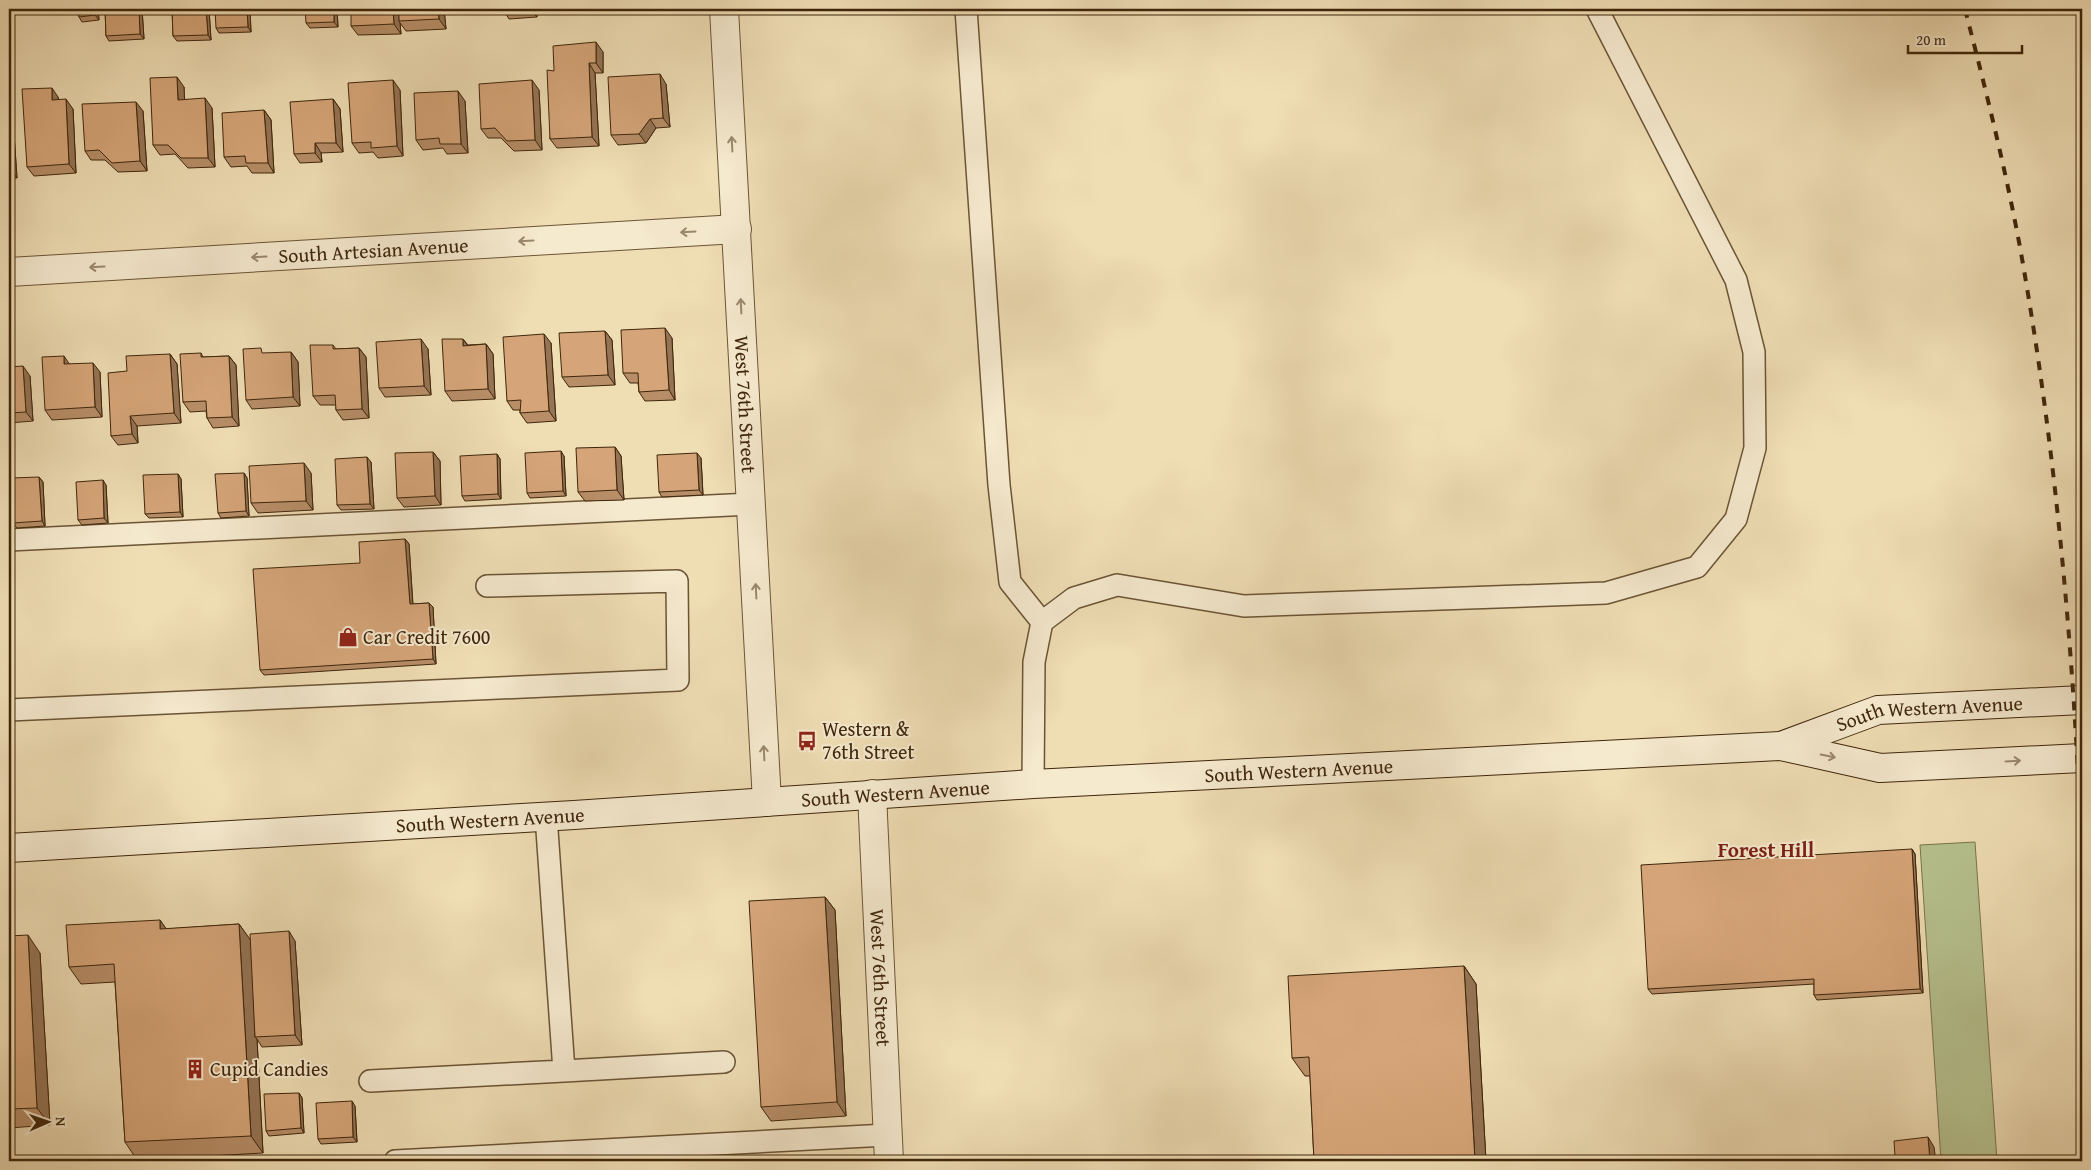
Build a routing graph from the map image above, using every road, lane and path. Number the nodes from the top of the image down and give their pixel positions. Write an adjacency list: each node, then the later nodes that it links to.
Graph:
1 (724, 9): 4 (main road, West 76th Street, one-way to 1)
2 (966, 9): 9 (lane)
3 (1596, 9): 9 (lane)
4 (737, 229): 5 (main road, South Artesian Avenue, one-way to 5); 6 (main road, West 76th Street, one-way to 4)
5 (9, 272)
6 (751, 504): 7 (lane); 16 (main road, West 76th Street, one-way to 6)
7 (9, 540)
8 (487, 586): 11 (lane)
9 (1042, 622): 14 (lane)
10 (2082, 700): 12 (main road, South Western Avenue)
11 (9, 710)
12 (1781, 746): 13 (main road, South Western Avenue, one-way to 13); 14 (main road, South Western Avenue)
13 (2082, 758)
14 (1033, 784): 15 (main road, South Western Avenue)
15 (872, 794): 16 (main road, South Western Avenue); 22 (main road, West 76th Street)
16 (767, 802): 17 (main road, South Western Avenue)
17 (546, 816): 18 (main road, South Western Avenue); 20 (lane)
18 (9, 848)
19 (724, 1062): 20 (lane)
20 (564, 1071): 21 (lane)
21 (370, 1081)
22 (888, 1148): 23 (lane)
23 (395, 1161)

